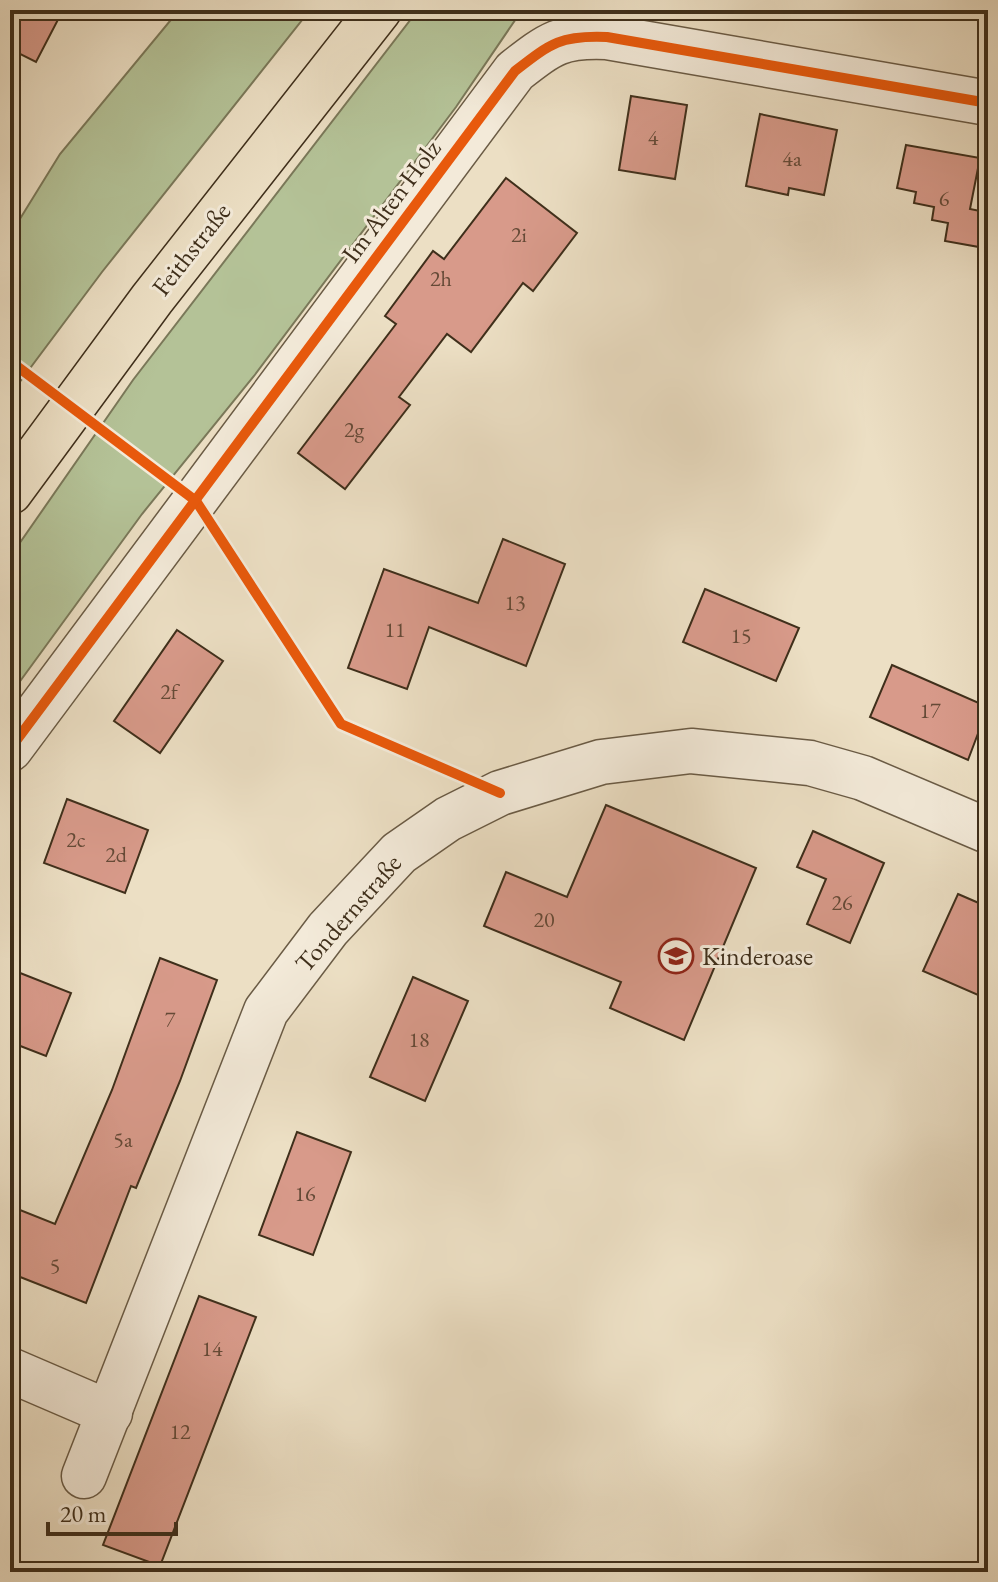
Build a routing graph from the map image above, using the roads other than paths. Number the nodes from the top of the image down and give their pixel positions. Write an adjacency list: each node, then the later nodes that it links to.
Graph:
1 (379, 10): 3 (main road, Feithstraße)
2 (988, 103): 4 (street, Im Alten Holz)
3 (10, 492)
4 (10, 749)
5 (988, 831): 7 (street, Tondernstraße)
6 (10, 1370): 7 (street)
7 (110, 1413): 8 (street, Tondernstraße)
8 (84, 1476)

